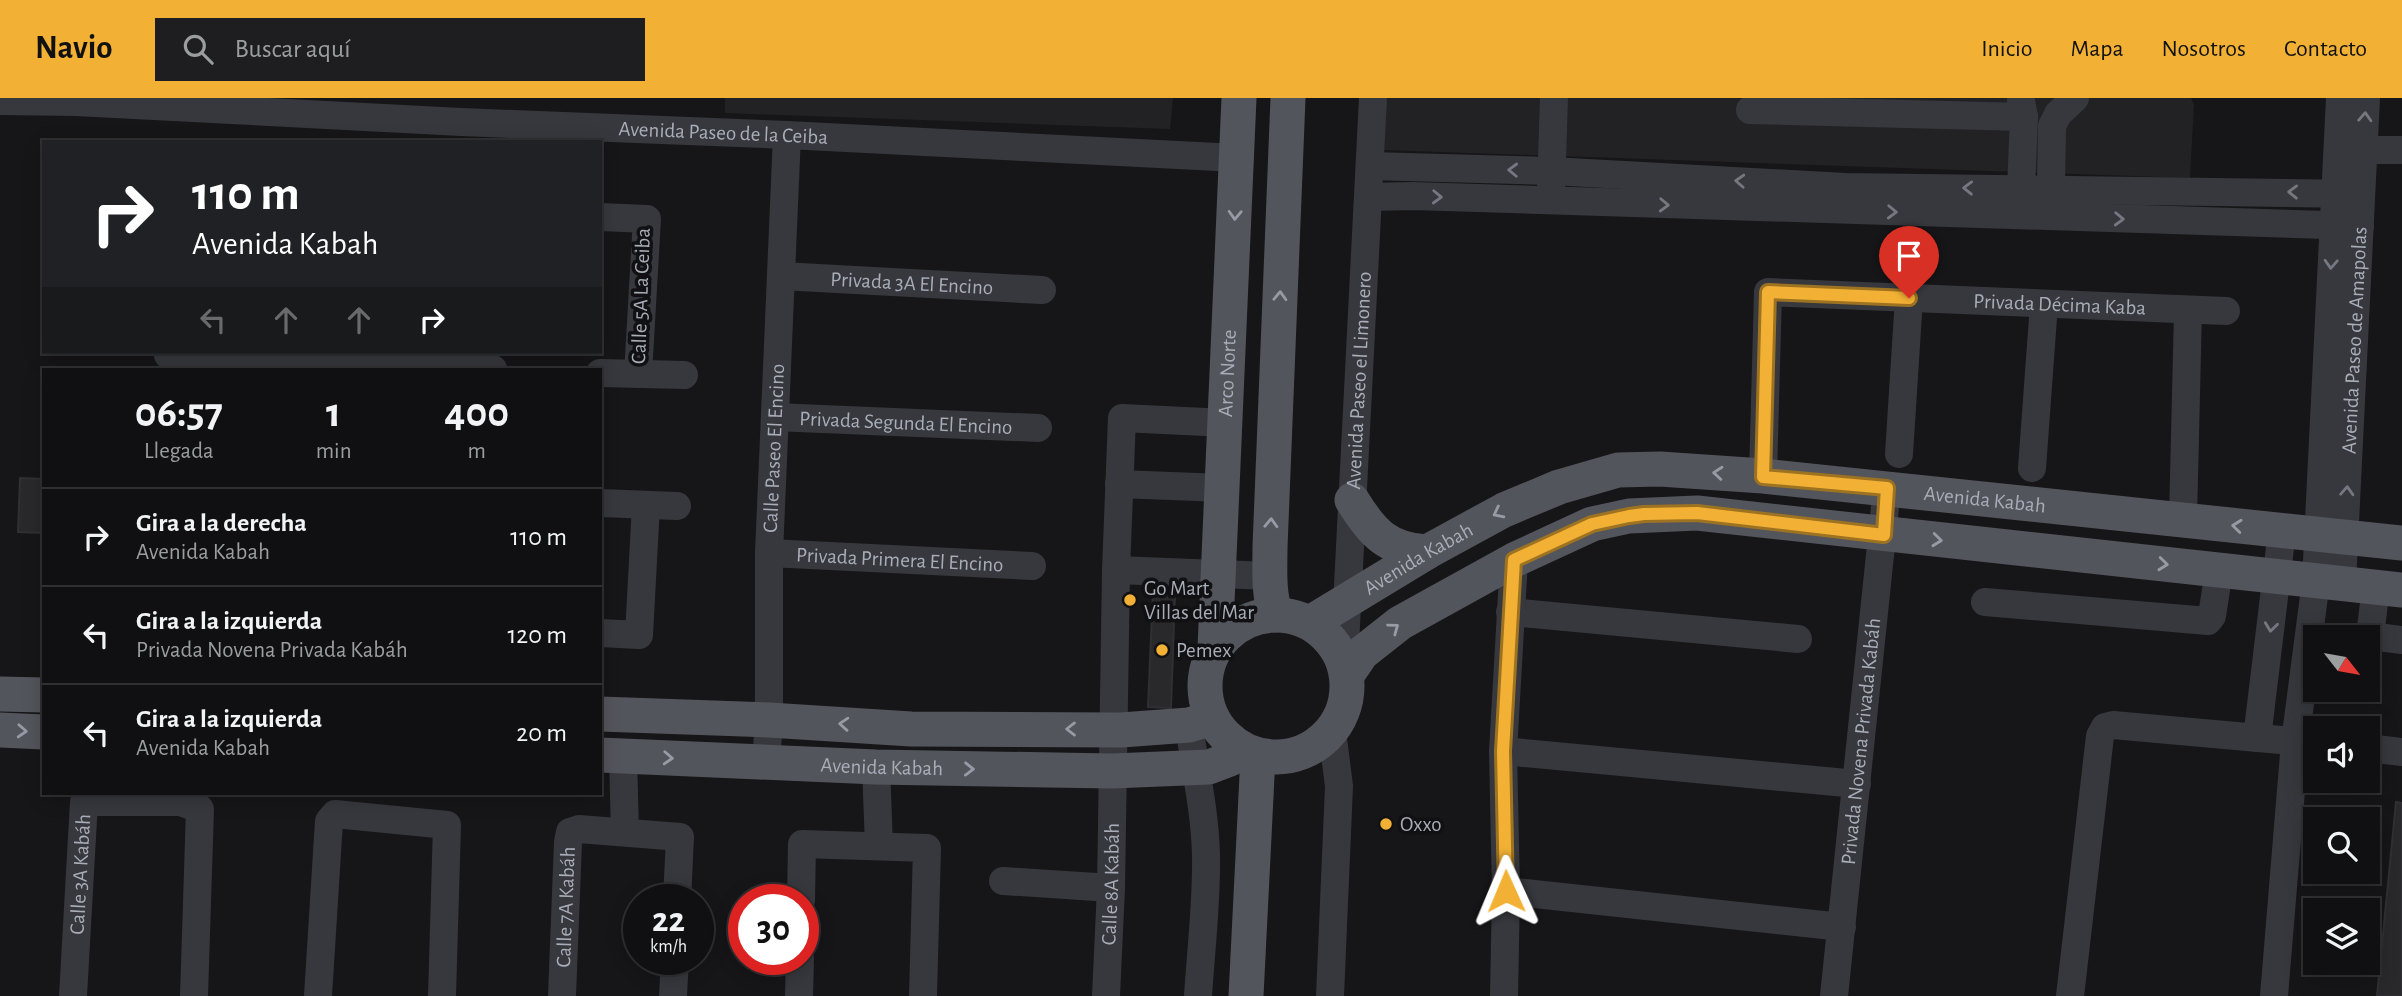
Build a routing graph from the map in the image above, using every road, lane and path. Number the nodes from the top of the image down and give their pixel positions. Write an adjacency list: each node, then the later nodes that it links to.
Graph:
1 (1239, 98): 17 (main road, Arco Norte)
2 (1288, 98): 66 (main road, one-way to 2)
3 (1373, 98): 18 (street, Avenida Paseo el Limonero)
4 (1554, 98): 19 (street)
5 (2075, 98): 21 (street)
6 (2340, 98): 15 (street, Avenida Paseo de Amapolas)
7 (2366, 98): 15 (street, Avenida Paseo de Amapolas, one-way to 7)
8 (43, 100): 9 (street, Avenida Paseo de la Ceiba); 10 (street, Avenida Paseo de la Ceiba)
9 (0, 101)
10 (290, 106): 13 (street, Avenida Paseo de la Ceiba)
11 (2022, 108): 12 (street); 20 (street)
12 (1750, 110)
13 (567, 134): 14 (street, Avenida Paseo de la Ceiba)
14 (787, 135): 17 (street, Avenida Paseo de la Ceiba); 28 (street, Calle Paseo El Encino)
15 (2350, 150): 16 (street); 22 (street, Avenida Paseo de Amapolas)
16 (2402, 150)
17 (1237, 158): 42 (main road, Arco Norte, one-way to 42)
18 (1370, 166): 19 (street, one-way to 18); 23 (street, Avenida Paseo el Limonero)
19 (1551, 171): 24 (street, one-way to 19); 25 (street)
20 (2021, 189): 21 (street); 24 (street, one-way to 24)
21 (2051, 189): 22 (street, one-way to 21)
22 (2348, 193): 27 (street, Avenida Paseo de Amapolas)
23 (1369, 197): 25 (street, one-way to 25); 50 (street, Avenida Paseo el Limonero)
24 (1844, 199): 25 (street, one-way to 24); 27 (street, one-way to 27)
25 (1550, 201)
26 (602, 217): 39 (street, Calle 5A La Ceiba)
27 (2347, 226): 57 (street, Avenida Paseo de Amapolas)
28 (781, 276): 29 (street, Privada 3A El Encino); 41 (street, Calle Paseo El Encino)
29 (1042, 290)
30 (1909, 298): 31 (street, Privada Décima Kaba); 44 (street); 46 (street, Privada Décima Kaba)
31 (2044, 304): 32 (street, Privada Décima Kaba); 45 (street)
32 (2188, 310): 33 (street, Privada Décima Kaba); 54 (street)
33 (2226, 311)
34 (224, 354): 35 (street); 36 (street)
35 (168, 355)
36 (361, 357): 37 (street)
37 (482, 368)
38 (602, 373): 39 (street, Calle 5A La Ceiba)
39 (638, 374): 40 (street, Calle 5A La Ceiba)
40 (684, 375)
41 (775, 417): 43 (street, Privada Segunda El Encino); 60 (street, Calle Paseo El Encino)
42 (1226, 423): 47 (street, Calle 8A Kabáh); 48 (main road, Arco Norte)
43 (1038, 428)
44 (1899, 454)
45 (2032, 468)
46 (1763, 477): 49 (main road, Avenida Kabah); 59 (main road, Avenida Kabah, one-way to 59)
47 (1119, 484): 48 (street); 63 (street, Calle 8A Kabáh)
48 (1223, 488): 65 (main road, Arco Norte)
49 (1887, 488): 54 (main road, Avenida Kabah); 56 (street, Privada Novena Privada Kabáh)
50 (1352, 500): 59 (main road); 69 (street, Avenida Paseo el Limonero)
51 (602, 503): 52 (street)
52 (646, 505): 53 (street); 74 (street)
53 (677, 506)
54 (2183, 520): 55 (main road, Avenida Kabah, one-way to 54)
55 (2283, 531): 57 (main road, Avenida Kabah); 67 (street)
56 (1884, 535): 61 (main road); 64 (main road, one-way to 64); 101 (street, Privada Novena Privada Kabáh)
57 (2331, 536): 58 (main road, Avenida Kabah); 68 (street, Avenida Paseo de Amapolas)
58 (2402, 543)
59 (1427, 552): 69 (main road, Avenida Kabah)
60 (769, 553): 62 (street, Privada Primera El Encino); 83 (street, Calle Paseo El Encino)
61 (1514, 560): 71 (street); 78 (main road, one-way to 61)
62 (1032, 566)
63 (1116, 570): 65 (street); 85 (street, Calle 8A Kabáh)
64 (2219, 570): 67 (main road); 70 (street)
65 (1220, 575): 66 (street); 77 (main road, Arco Norte)
66 (1270, 576): 72 (main road)
67 (2277, 576): 68 (main road); 89 (street, one-way to 89)
68 (2359, 585): 76 (street); 82 (street)
69 (1347, 601): 73 (main road, Avenida Kabah); 78 (street, Avenida Paseo el Limonero)
70 (1985, 602)
71 (1510, 612): 75 (street); 92 (street)
72 (1276, 615): 73 (main road); 77 (main road)
73 (1310, 623): 78 (main road)
74 (602, 633)
75 (1798, 639)
76 (2402, 640)
77 (1215, 648): 84 (main road)
78 (1345, 669): 87 (main road)
79 (0, 694): 80 (main road)
80 (42, 695)
81 (602, 714): 83 (main road, Avenida Kabah)
82 (2314, 716)
83 (769, 720): 85 (main road, Avenida Kabah, one-way to 83); 97 (street, Calle Paseo El Encino)
84 (1200, 721): 85 (main road, Avenida Kabah); 94 (main road); 99 (street)
85 (1112, 729): 100 (street, Calle 8A Kabáh)
86 (0, 730): 88 (main road, one-way to 88)
87 (1332, 731): 94 (main road); 125 (street)
88 (42, 732)
89 (2257, 738): 90 (street); 128 (street)
90 (2303, 743)
91 (2380, 749): 93 (street)
92 (1503, 751): 101 (street); 110 (street)
93 (2402, 751)
94 (1250, 752): 99 (main road, Avenida Kabah); 124 (main road)
95 (612, 756): 97 (main road, Avenida Kabah, one-way to 97); 104 (street)
96 (2303, 759): 129 (street)
97 (766, 763): 98 (main road, Avenida Kabah)
98 (876, 768): 100 (main road, Avenida Kabah, one-way to 100); 105 (street)
99 (1195, 769): 100 (main road, Avenida Kabah); 123 (street)
100 (1112, 771): 109 (street, Calle 8A Kabáh)
101 (1857, 784): 111 (street, Privada Novena Privada Kabáh)
102 (181, 798): 114 (street, Calle 3A Kabáh); 115 (street, Calle 3A Kabáh)
103 (349, 804): 116 (street); 117 (street)
104 (625, 832): 107 (street, Calle 7A Kabáh); 118 (street, Calle 7A Kabáh)
105 (879, 846): 108 (street); 121 (street)
106 (1003, 881): 109 (street)
107 (678, 884)
108 (801, 884)
109 (1111, 888): 122 (street, Calle 8A Kabáh)
110 (1506, 891): 111 (street); 126 (street)
111 (1842, 927): 127 (street, Privada Novena Privada Kabáh)
112 (674, 975): 119 (street)
113 (800, 975): 120 (street)
114 (72, 996)
115 (194, 996)
116 (318, 996)
117 (442, 996)
118 (562, 996)
119 (673, 996)
120 (799, 996)
121 (923, 996)
122 (1106, 996)
123 (1198, 996)
124 (1246, 996)
125 (1330, 996)
126 (1504, 996)
127 (1834, 996)
128 (2070, 996)
129 (2274, 996)

